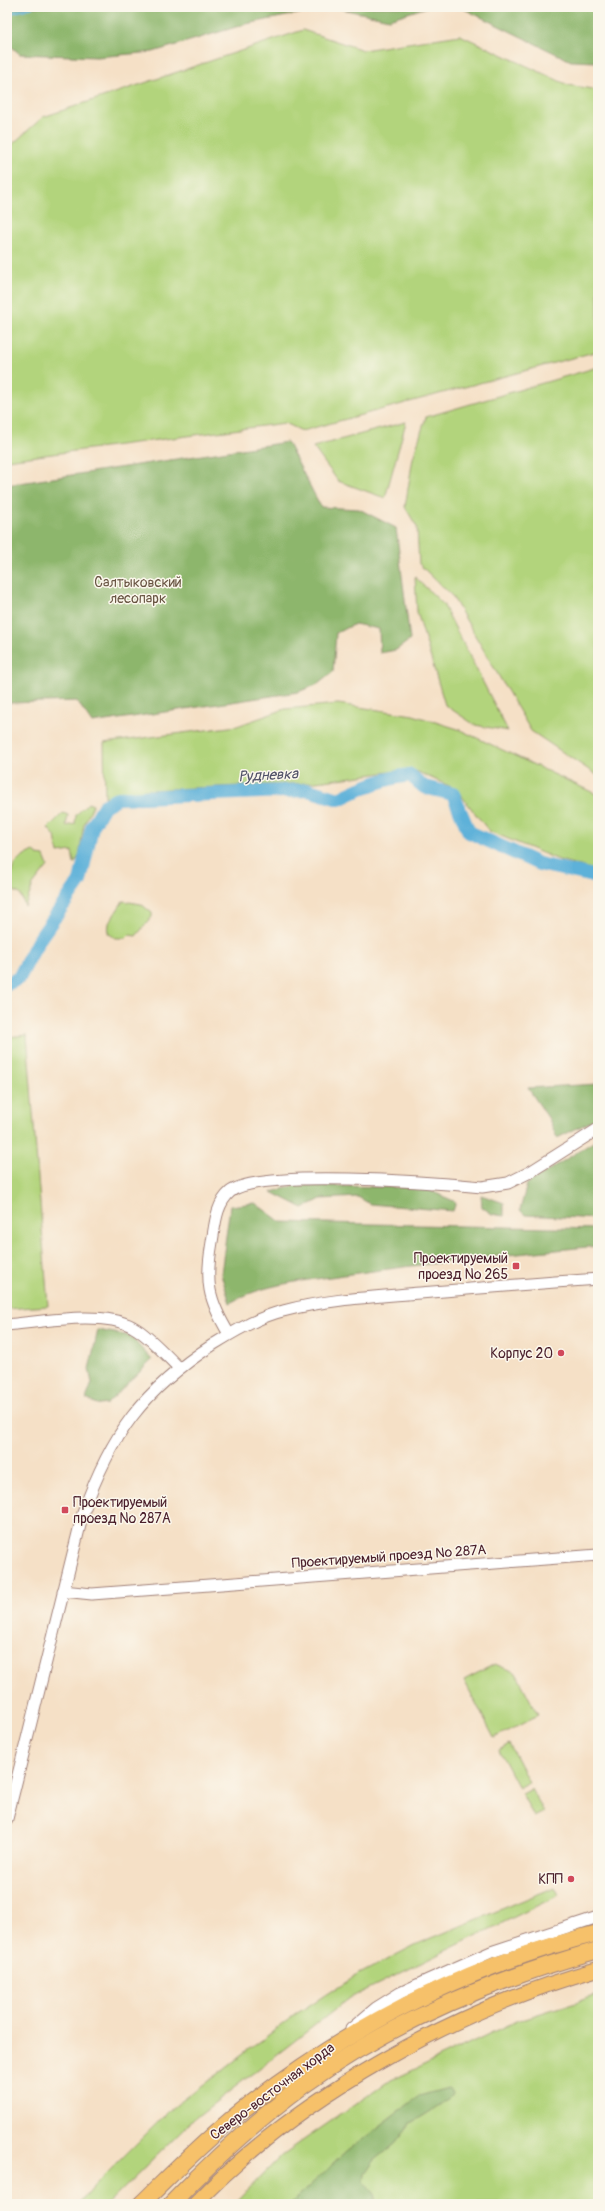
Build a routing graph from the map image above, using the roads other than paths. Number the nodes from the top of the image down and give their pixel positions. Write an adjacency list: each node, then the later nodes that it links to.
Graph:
1 (598, 1129): 4 (street)
2 (598, 1279): 4 (street)
3 (7, 1325): 5 (street)
4 (230, 1334): 5 (street)
5 (179, 1368): 7 (street)
6 (598, 1555): 7 (street, Проектируемый проезд № 287А)
7 (63, 1591): 8 (street)
8 (7, 1819)
9 (598, 1917): 13 (street)
10 (598, 1933): 13 (highway, Северо-восточная хорда)
11 (598, 1950): 15 (highway, Северо-восточная хорда)
12 (598, 1969): 16 (main road)
13 (334, 2044): 14 (highway, Северо-восточная хорда)
14 (141, 2204)
15 (171, 2204)
16 (195, 2204)

